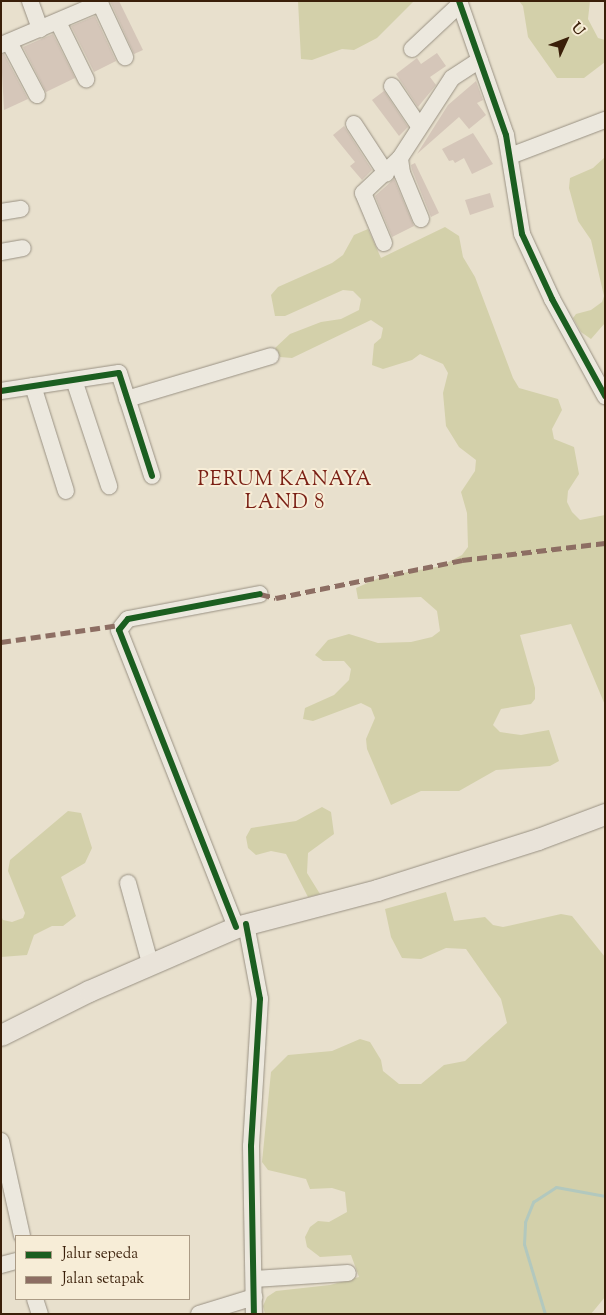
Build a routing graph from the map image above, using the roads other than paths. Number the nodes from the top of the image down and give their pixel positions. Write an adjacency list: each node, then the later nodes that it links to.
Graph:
1 (30, 1): 5 (street)
2 (99, 2): 4 (street); 8 (street)
3 (459, 2): 7 (street); 9 (street)
4 (58, 22): 5 (street); 10 (street)
5 (40, 29): 6 (street)
6 (5, 44): 12 (street)
7 (412, 49)
8 (125, 56)
9 (480, 60): 15 (street); 16 (street)
10 (86, 79)
11 (392, 86): 15 (street)
12 (37, 95)
13 (605, 120): 16 (street)
14 (354, 124): 18 (street)
15 (419, 126): 17 (street)
16 (510, 156): 29 (street)
17 (400, 158): 18 (street); 21 (street)
18 (386, 173): 22 (street)
19 (21, 209): 20 (street)
20 (1, 212)
21 (421, 219)
22 (384, 243)
23 (23, 248): 24 (street)
24 (1, 252)
25 (271, 356): 30 (street)
26 (74, 380): 27 (street); 30 (street); 32 (street)
27 (33, 386): 28 (street); 33 (street)
28 (1, 391)
29 (605, 396)
30 (128, 399): 31 (street)
31 (152, 476)
32 (109, 486)
33 (66, 491)
34 (260, 594): 37 (street)
35 (605, 814): 37 (main road)
36 (128, 883): 38 (street)
37 (241, 925): 38 (main road); 45 (street)
38 (150, 963): 39 (main road)
39 (1, 1035)
40 (1, 1141): 41 (street)
41 (22, 1235)
42 (15, 1261): 43 (street)
43 (1, 1265)
44 (348, 1273): 45 (street)
45 (254, 1279): 46 (street)
46 (254, 1297): 49 (street); 50 (street)
47 (35, 1300): 48 (street)
48 (40, 1314)
49 (199, 1314)
50 (254, 1314)

